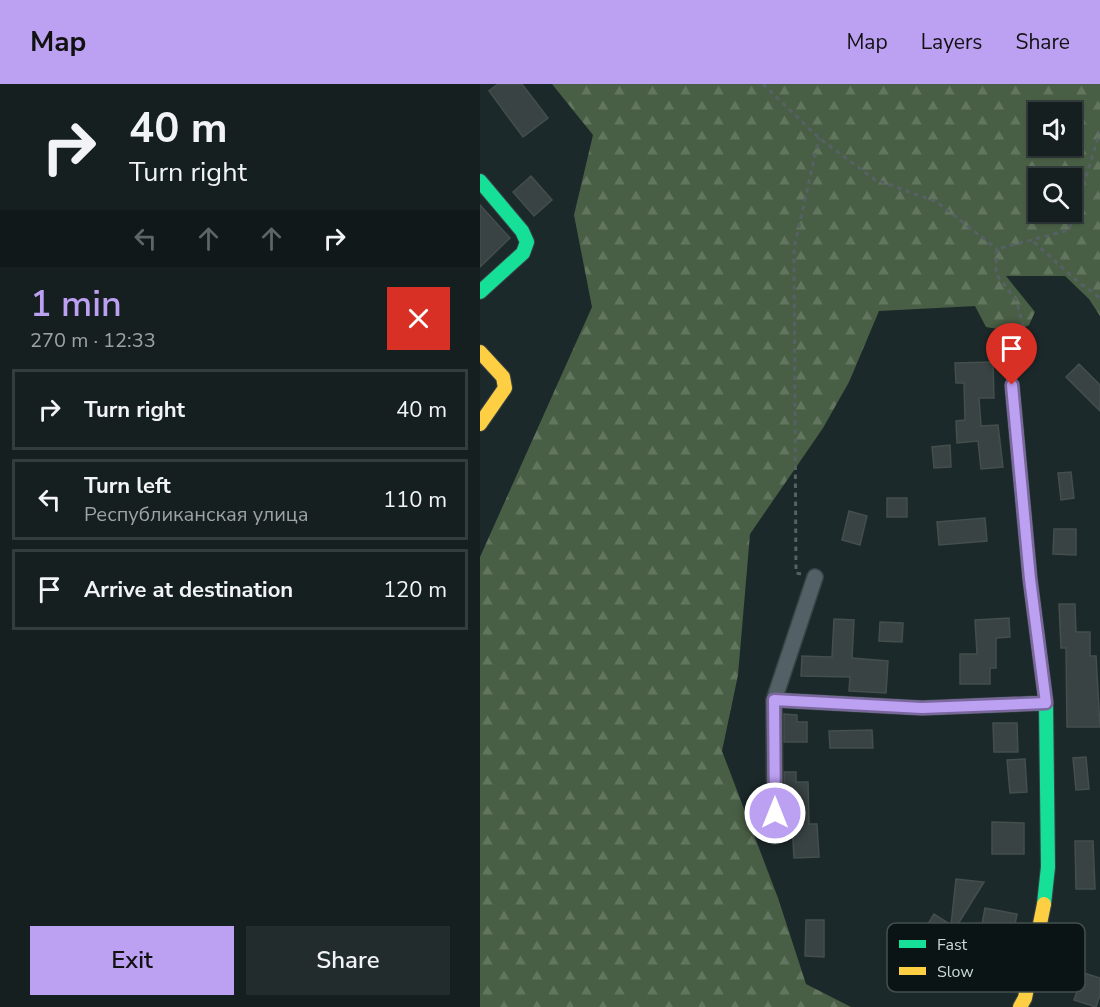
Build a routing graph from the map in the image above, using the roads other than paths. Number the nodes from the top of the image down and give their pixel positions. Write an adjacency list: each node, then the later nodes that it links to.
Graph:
1 (480, 181): 2 (street)
2 (480, 292)
3 (480, 352): 5 (street)
4 (1012, 385): 8 (street)
5 (480, 424)
6 (815, 577): 7 (street)
7 (774, 700): 8 (street); 9 (street)
8 (1046, 703): 10 (street)
9 (775, 836)
10 (1041, 923)

